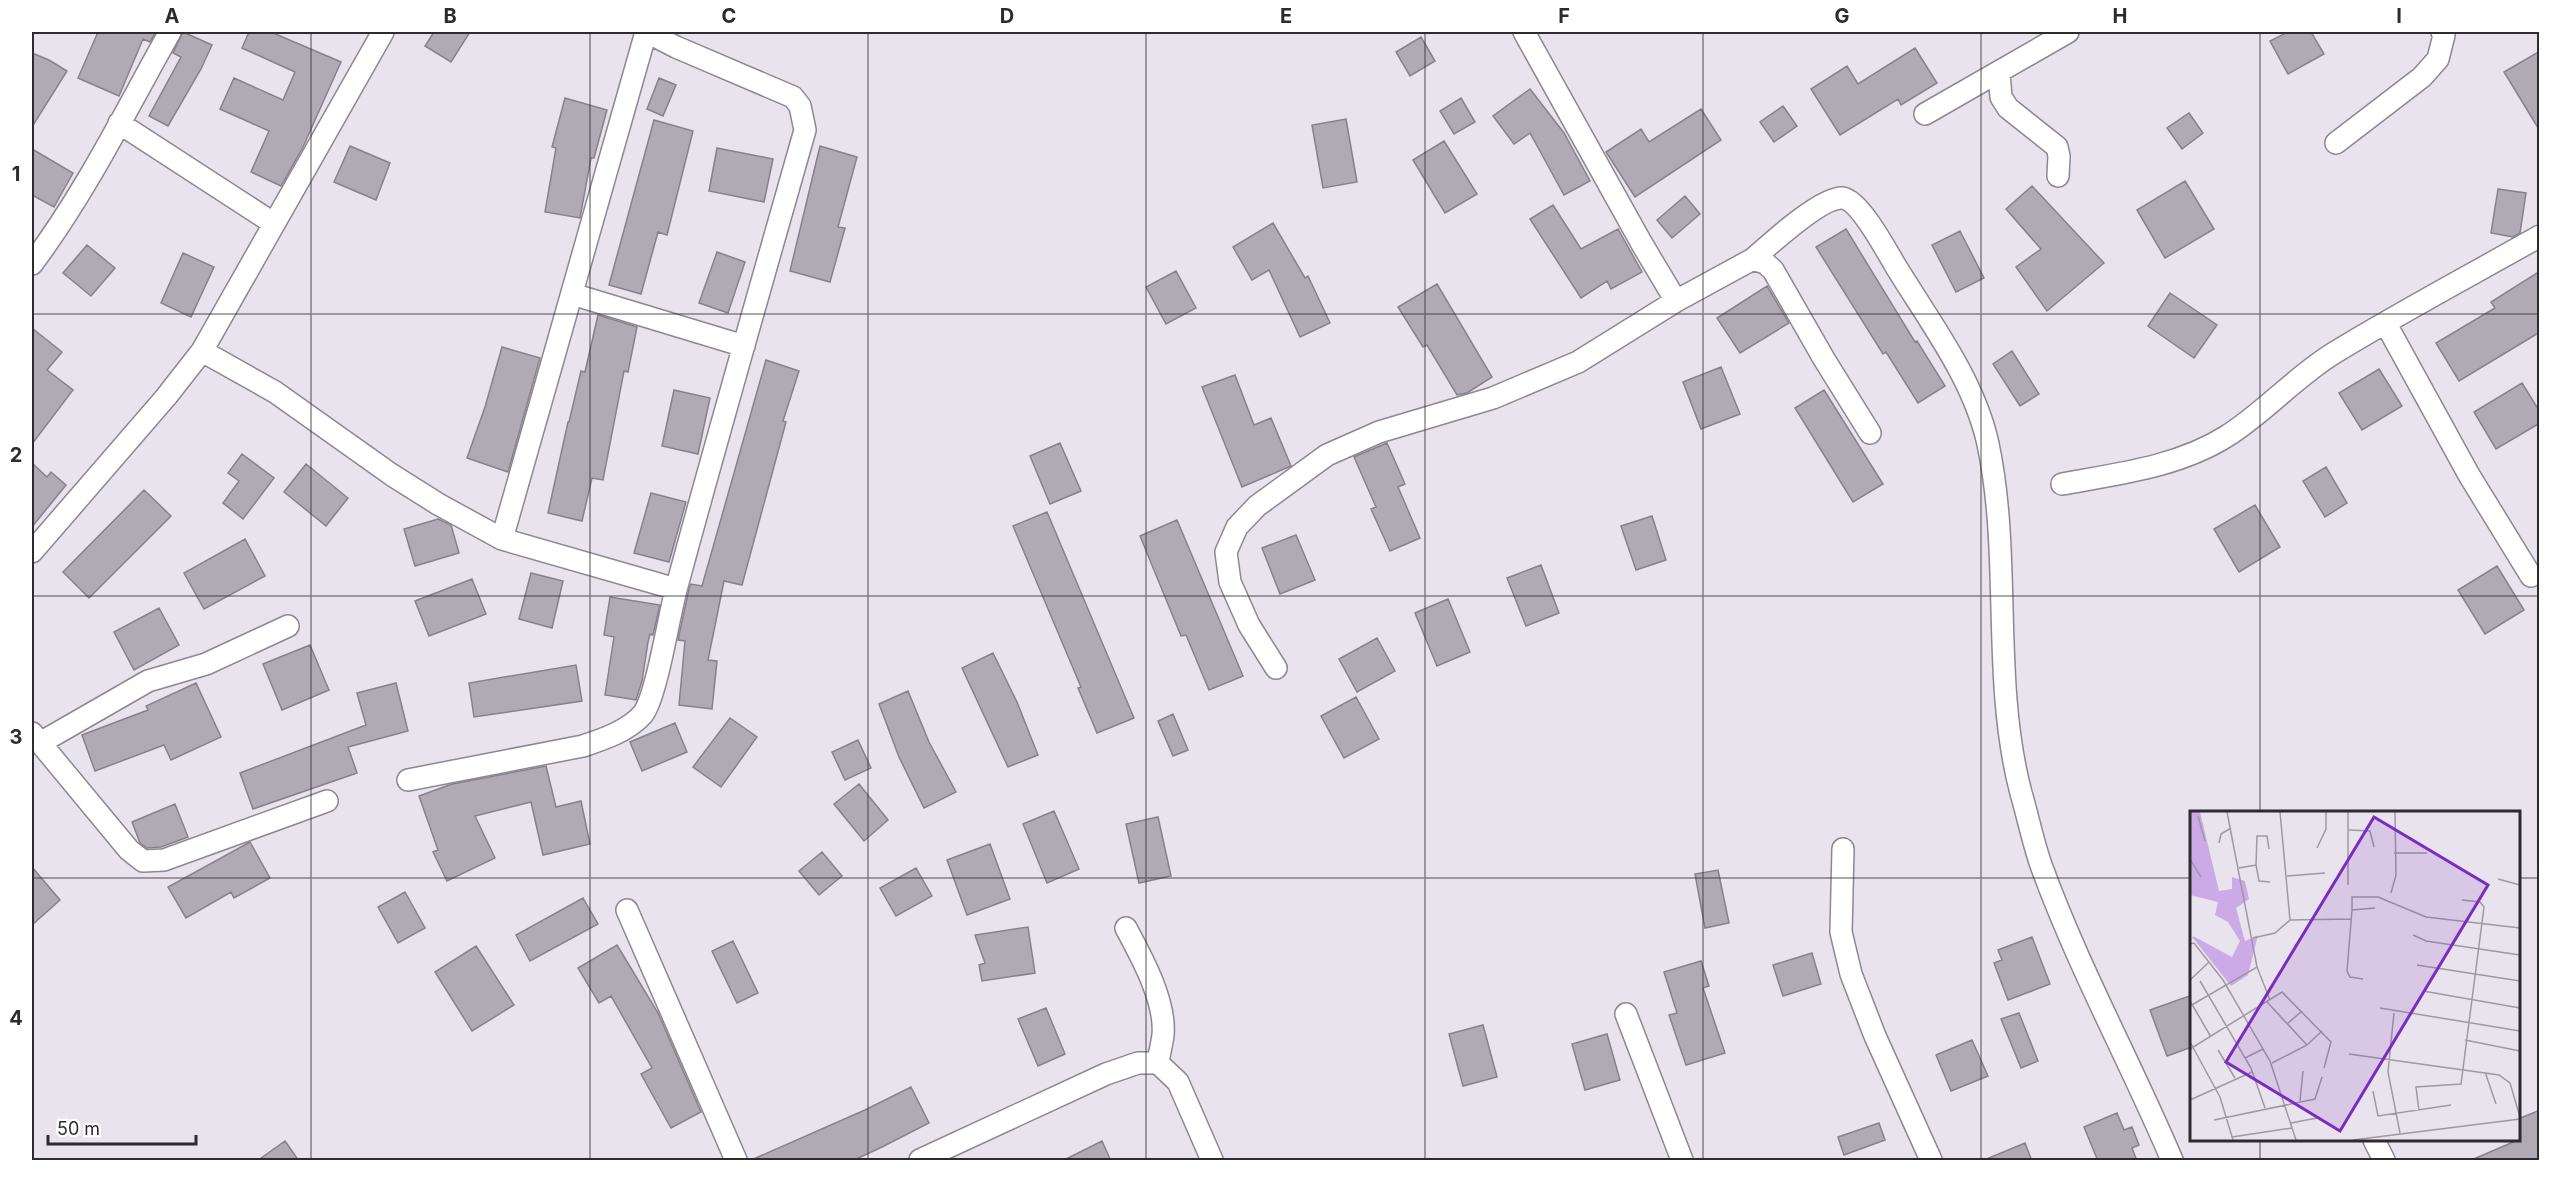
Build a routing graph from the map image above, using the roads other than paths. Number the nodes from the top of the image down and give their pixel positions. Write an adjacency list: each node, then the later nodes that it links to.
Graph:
1 (170, 32): 10 (street)
2 (383, 32): 13 (street)
3 (647, 32): 7 (street); 17 (street)
4 (1524, 32): 18 (street)
5 (2068, 32): 8 (street)
6 (2442, 32): 11 (street)
7 (681, 39): 20 (street)
8 (1999, 73): 9 (street); 12 (street)
9 (1924, 114)
10 (119, 123): 13 (street); 15 (street)
11 (2336, 143)
12 (2058, 176)
13 (273, 223): 21 (street)
14 (2540, 236): 19 (street)
15 (35, 251)
16 (1753, 259): 18 (street); 22 (street); 44 (street)
17 (572, 294): 20 (street); 24 (street)
18 (1676, 301): 29 (street)
19 (2386, 324): 23 (street); 26 (street)
20 (744, 346): 27 (street)
21 (202, 351): 24 (street); 25 (street)
22 (1870, 433)
23 (2062, 484)
24 (502, 539): 27 (street)
25 (32, 552)
26 (2531, 576)
27 (676, 589): 31 (street)
28 (288, 626): 30 (street)
29 (1276, 668)
30 (36, 738): 32 (street)
31 (408, 780)
32 (327, 801)
33 (1843, 849): 43 (street)
34 (627, 909): 39 (street)
35 (1126, 928): 37 (street)
36 (1626, 1014): 42 (street)
37 (1158, 1063): 40 (street); 41 (street)
38 (2374, 1141): 45 (street)
39 (736, 1161)
40 (920, 1161)
41 (1212, 1161)
42 (1682, 1161)
43 (1931, 1161)
44 (2172, 1161)
45 (2384, 1161)

